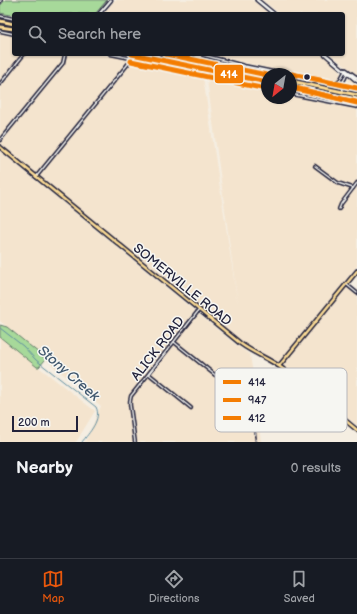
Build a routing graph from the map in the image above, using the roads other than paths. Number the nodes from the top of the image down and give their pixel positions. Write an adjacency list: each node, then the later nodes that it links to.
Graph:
1 (111, 0): 3 (street)
2 (257, 0): 4 (main road)
3 (101, 12)
4 (272, 12)
5 (0, 16): 6 (street)
6 (12, 19)
7 (0, 21): 8 (highway)
8 (12, 24)
9 (0, 26): 10 (highway)
10 (12, 29)
11 (0, 31): 12 (street)
12 (12, 34)
13 (22, 56): 31 (street)
14 (65, 56): 45 (street)
15 (121, 56): 21 (street)
16 (142, 56): 28 (highway, bridge)
17 (171, 56): 24 (highway, bridge)
18 (193, 56): 21 (street)
19 (207, 56): 22 (street)
20 (328, 56): 23 (main road)
21 (132, 59): 48 (street)
22 (261, 69)
23 (347, 71): 27 (main road); 30 (street); 33 (street)
24 (261, 75)
25 (208, 76): 34 (street)
26 (297, 76): 32 (street)
27 (357, 80)
28 (261, 81)
29 (297, 82): 38 (highway)
30 (337, 82): 32 (street); 33 (street)
31 (0, 84)
32 (332, 84): 33 (street)
33 (341, 84): 38 (street)
34 (261, 87)
35 (297, 88): 37 (highway)
36 (297, 90): 41 (street)
37 (312, 91): 42 (highway); 43 (highway)
38 (343, 91): 39 (highway)
39 (356, 94)
40 (297, 95): 41 (street)
41 (305, 96): 44 (street)
42 (357, 99)
43 (357, 103)
44 (357, 108)
45 (0, 140)
46 (0, 147): 48 (main road, SOMERVILLE ROAD)
47 (315, 166): 50 (street)
48 (36, 177): 55 (main road, SOMERVILLE ROAD)
49 (357, 183): 50 (street)
50 (353, 188): 51 (street)
51 (339, 210)
52 (357, 271): 53 (main road)
53 (346, 284): 54 (street); 57 (main road)
54 (357, 293)
55 (199, 310): 56 (street, ALICK ROAD); 57 (main road, SOMERVILLE ROAD)
56 (174, 342): 59 (street, ALICK ROAD); 60 (street)
57 (280, 366): 58 (main road, SOMERVILLE ROAD)
58 (282, 368)
59 (149, 374): 61 (street); 64 (street, ALICK ROAD)
60 (215, 375)
61 (191, 408)
62 (347, 422): 63 (main road, SOMERVILLE ROAD)
63 (357, 430)
64 (135, 442)

